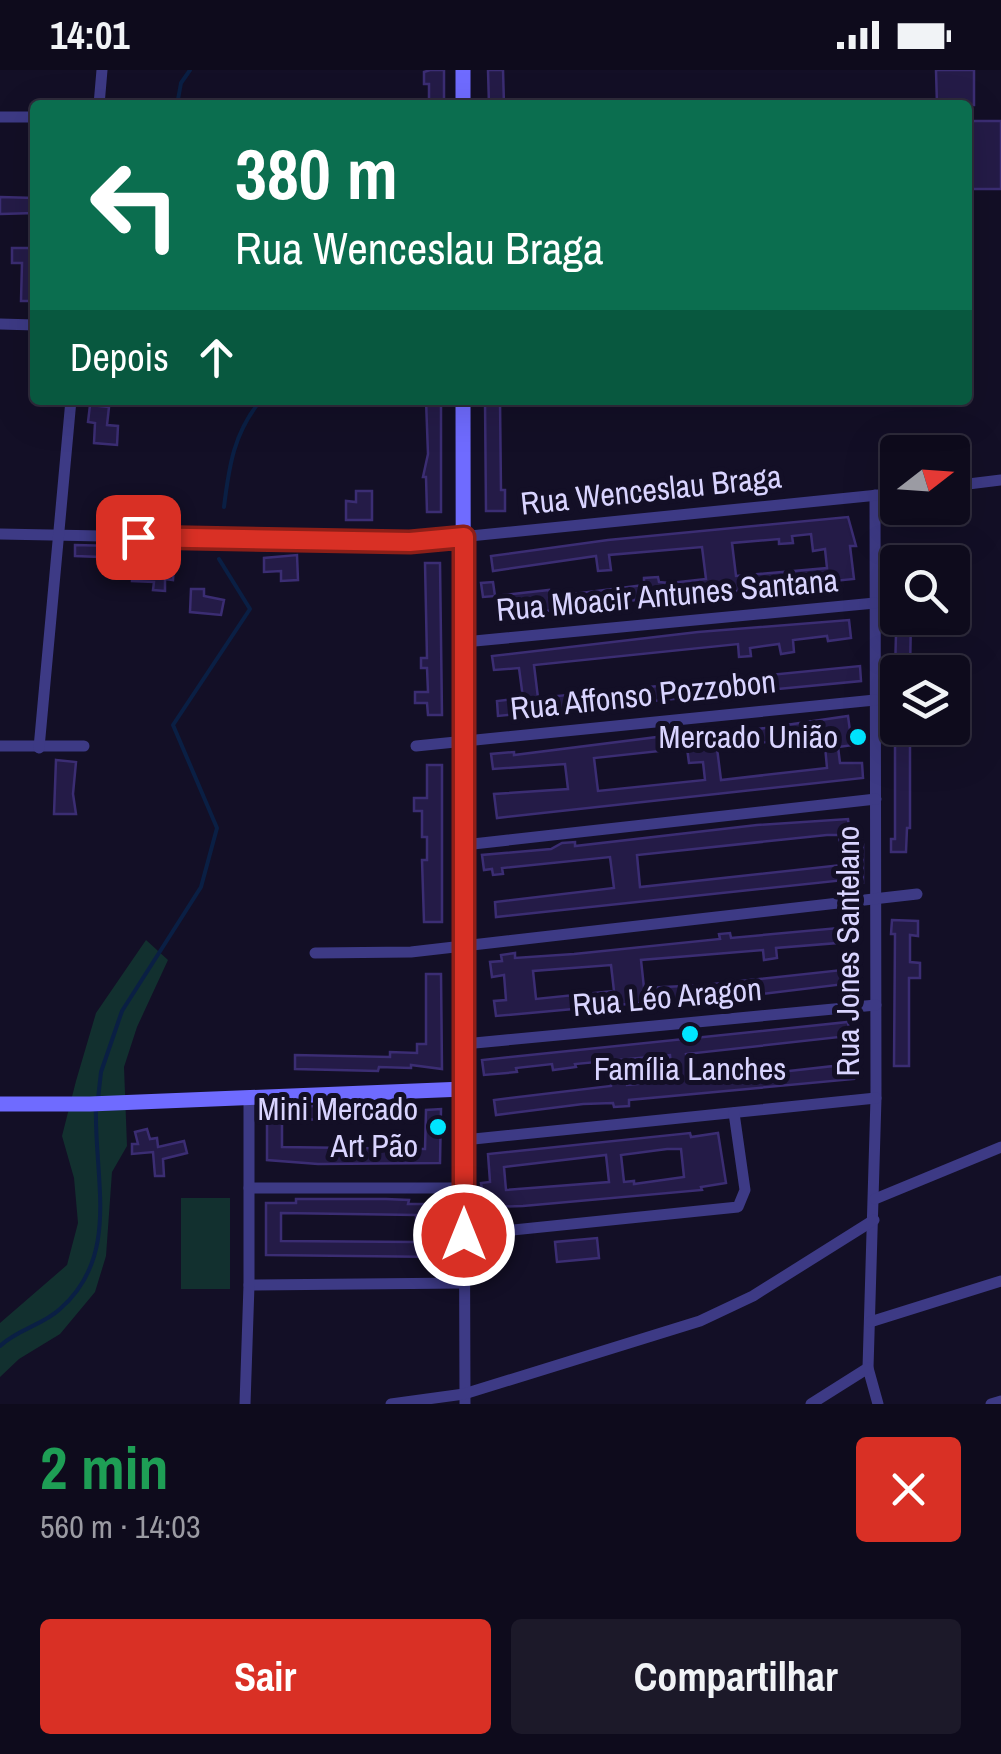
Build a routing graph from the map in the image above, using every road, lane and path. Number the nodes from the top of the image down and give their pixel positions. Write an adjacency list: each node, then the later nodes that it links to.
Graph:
1 (102, 70): 3 (street)
2 (463, 70): 4 (street)
3 (99, 100)
4 (463, 100)
5 (0, 118): 6 (street)
6 (30, 118)
7 (0, 324): 8 (street)
8 (30, 326)
9 (71, 405): 16 (street)
10 (464, 405): 17 (street)
11 (1001, 480): 12 (street)
12 (970, 484)
13 (875, 495): 14 (street, Rua Wenceslau Braga); 17 (street, Rua Wenceslau Braga); 18 (street, Rua Jones Santelano)
14 (880, 495)
15 (0, 534): 16 (street, Rua Wenceslau Braga)
16 (61, 536): 17 (street, Rua Wenceslau Braga); 25 (street)
17 (464, 537): 19 (street)
18 (875, 603): 19 (street, Rua Moacir Antunes Santana); 20 (street, Rua Jones Santelano)
19 (464, 642): 21 (street)
20 (876, 700): 21 (street, Rua Affonso Pozzobon); 26 (street, Rua Jones Santelano)
21 (464, 741): 24 (street, Rua Affonso Pozzobon); 27 (street)
22 (0, 746): 25 (street)
23 (84, 746): 25 (street)
24 (416, 746)
25 (39, 748)
26 (876, 799): 27 (street); 29 (street, Rua Jones Santelano)
27 (464, 845): 30 (street)
28 (917, 894): 29 (street)
29 (876, 899): 30 (street); 32 (street, Rua Jones Santelano)
30 (464, 946): 31 (street); 33 (street)
31 (315, 953)
32 (876, 1005): 33 (street, Rua Léo Aragon); 36 (street, Rua Jones Santelano)
33 (464, 1044): 34 (street)
34 (464, 1089): 35 (street); 39 (street)
35 (249, 1097): 37 (street); 41 (street)
36 (876, 1098): 38 (street); 43 (street, Rua Jones Santelano)
37 (0, 1104)
38 (734, 1112): 39 (street); 45 (street)
39 (464, 1140): 42 (street)
40 (1001, 1147): 43 (street)
41 (249, 1188): 42 (street); 48 (street)
42 (464, 1188): 45 (street)
43 (875, 1199): 44 (street, Rua Jones Santelano)
44 (874, 1220): 49 (street, Rua Jones Santelano); 51 (street)
45 (464, 1235): 47 (street)
46 (1001, 1281): 49 (street)
47 (464, 1283): 48 (street); 51 (street)
48 (250, 1285): 53 (street)
49 (870, 1322): 50 (street, Rua Jones Santelano)
50 (868, 1368): 55 (street); 56 (street, Rua Jones Santelano)
51 (464, 1399): 54 (street)
52 (1001, 1401): 57 (street)
53 (246, 1404)
54 (391, 1404)
55 (812, 1404)
56 (878, 1404)
57 (992, 1404)

